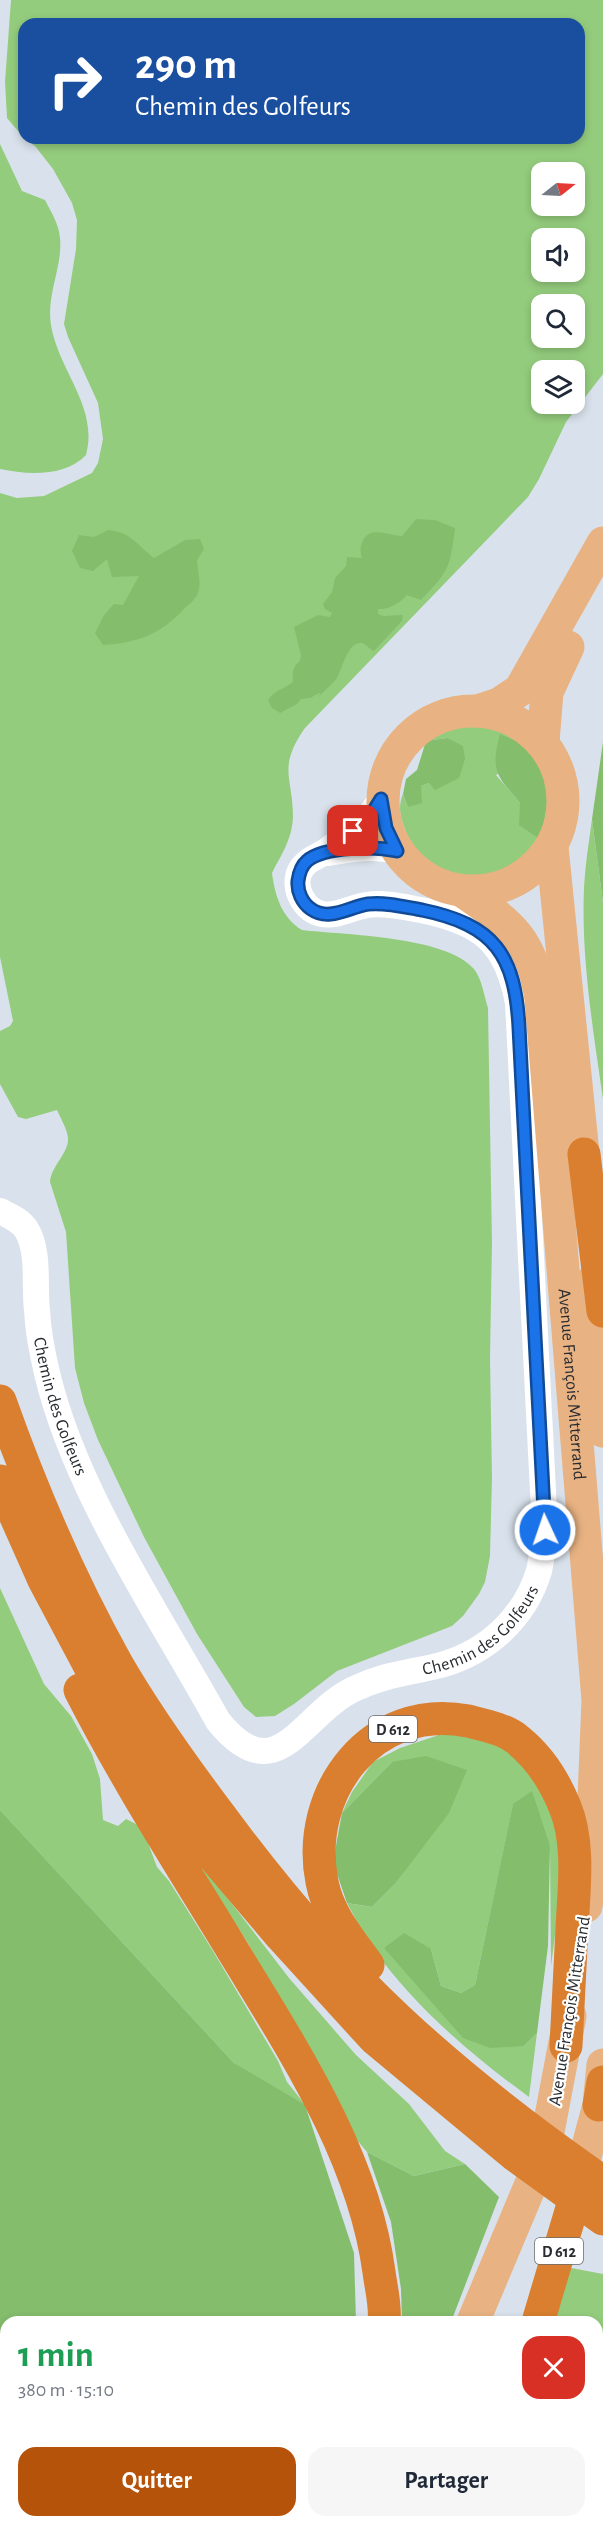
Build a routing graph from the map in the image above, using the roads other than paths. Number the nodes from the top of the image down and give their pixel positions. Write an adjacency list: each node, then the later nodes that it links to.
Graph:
1 (603, 543): 3 (main road)
2 (603, 582): 4 (main road)
3 (481, 710): 4 (main road); 5 (main road)
4 (543, 742): 6 (main road)
5 (381, 799): 7 (main road); 8 (street, Chemin des Golfeurs)
6 (552, 847): 9 (main road); 10 (main road, Avenue François Mitterrand)
7 (397, 851): 8 (street, Chemin des Golfeurs); 9 (main road)
8 (322, 854): 11 (street, Chemin des Golfeurs)
9 (464, 892): 17 (main road, Avenue François Mitterrand)
10 (584, 1154): 12 (highway); 14 (main road, Avenue François Mitterrand)
11 (0, 1211)
12 (603, 1311)
13 (0, 1401): 20 (highway, D 612)
14 (603, 1431)
15 (0, 1481): 21 (highway)
16 (0, 1517): 22 (highway)
17 (566, 2046): 20 (highway, D 612); 23 (main road, Avenue François Mitterrand)
18 (603, 2065): 19 (main road)
19 (601, 2094): 21 (main road)
20 (485, 2096): 21 (highway, D 612)
21 (595, 2200): 24 (main road); 25 (highway, D 612)
22 (383, 2316)
23 (476, 2316)
24 (529, 2316)
25 (541, 2316)

